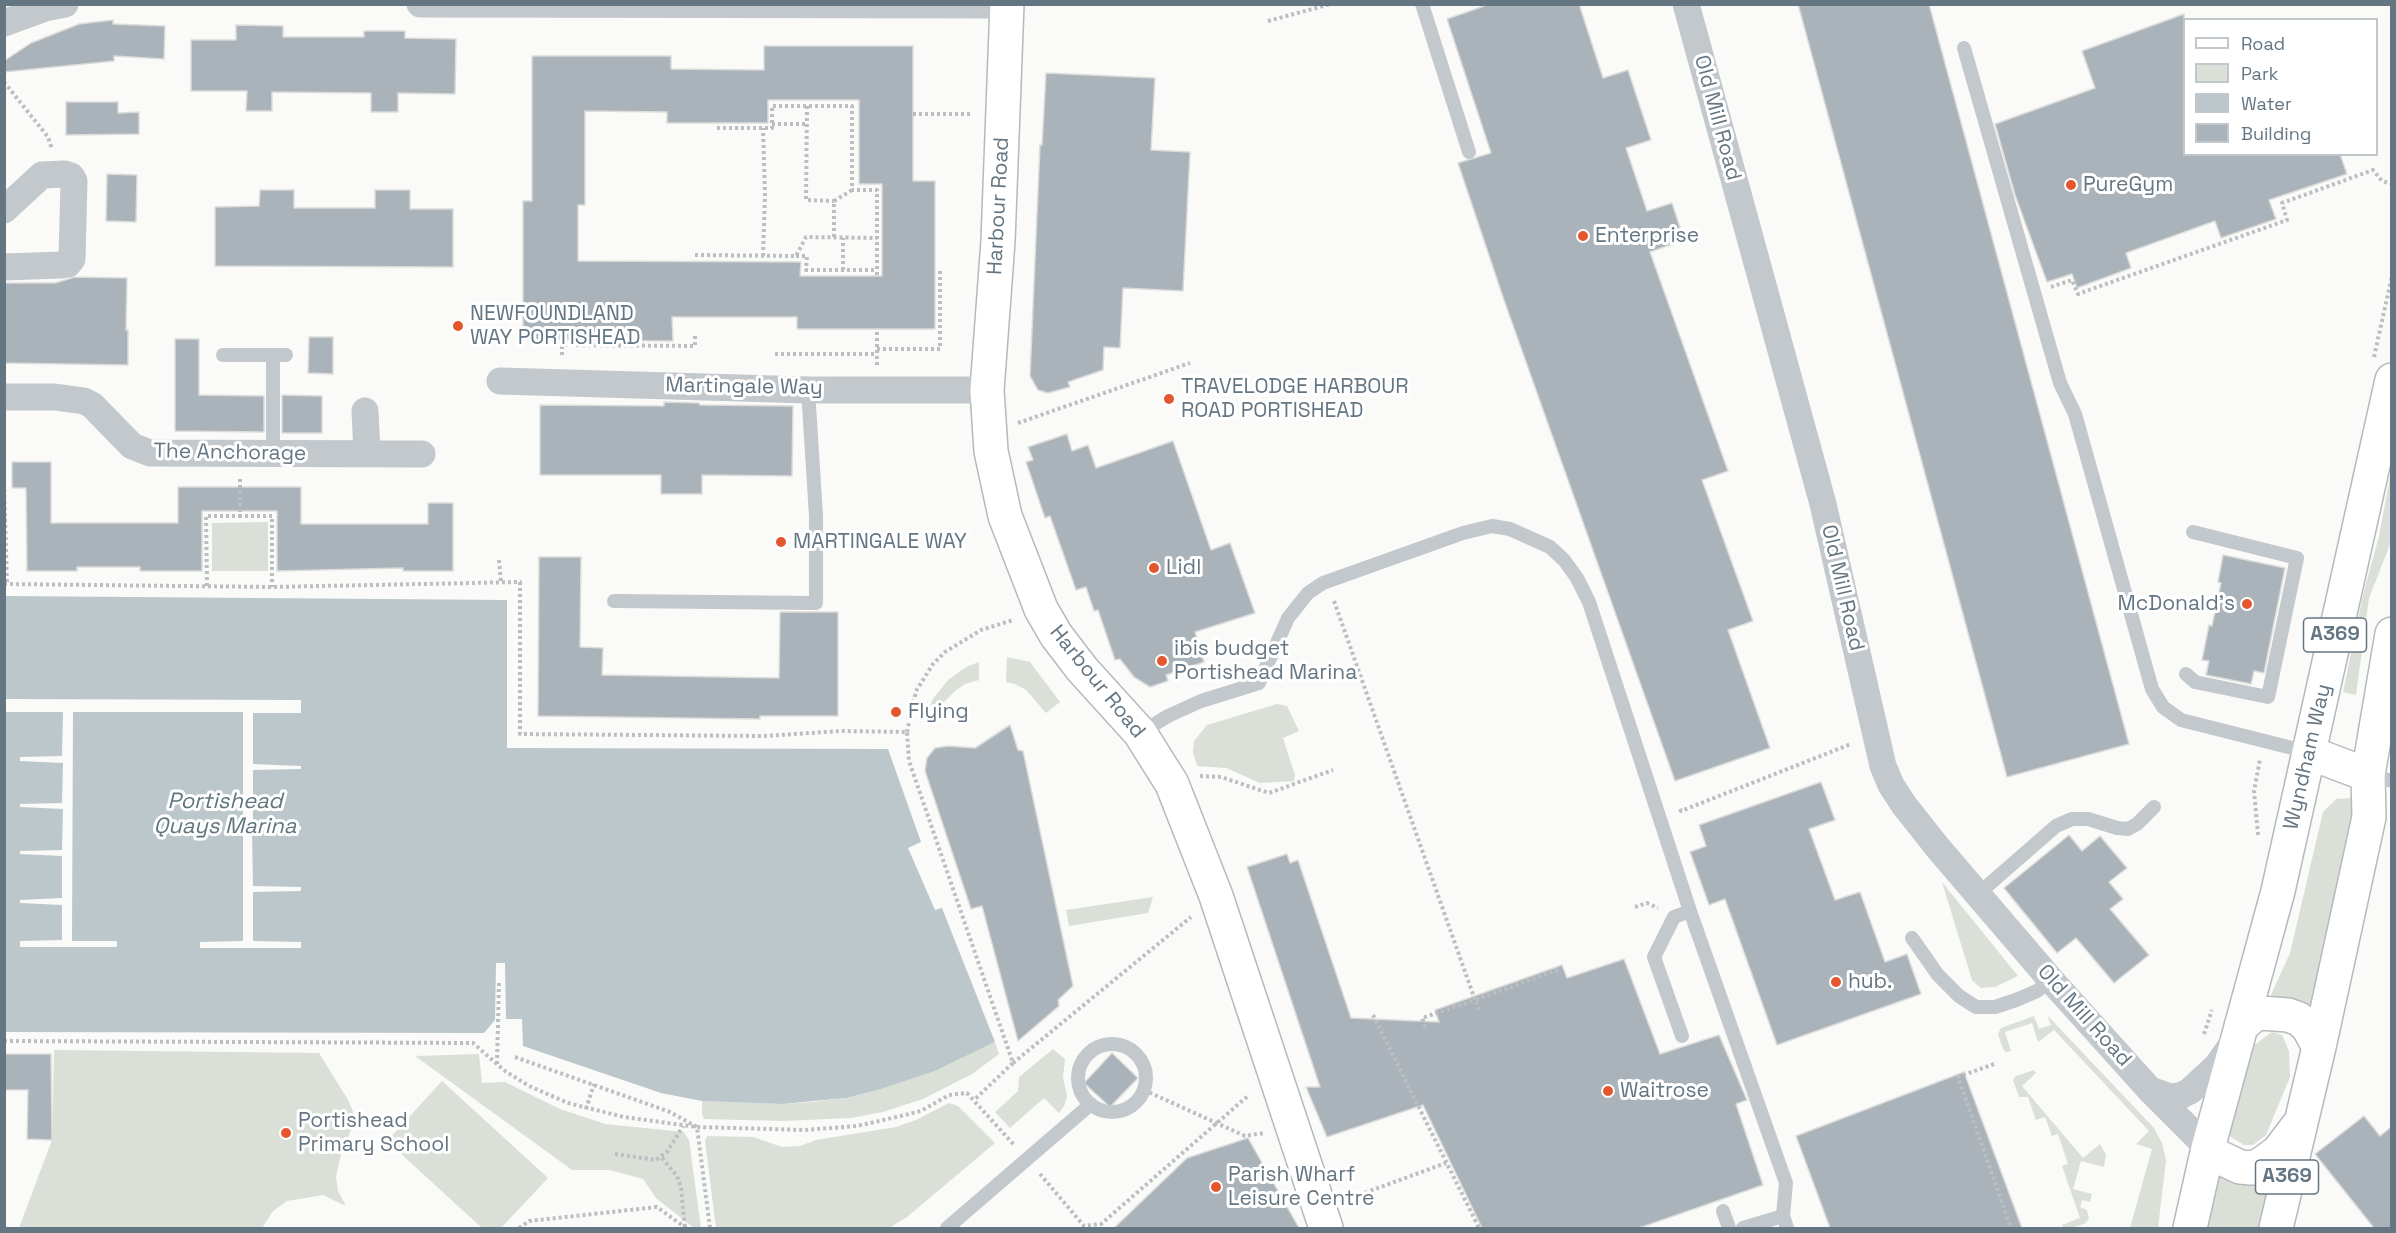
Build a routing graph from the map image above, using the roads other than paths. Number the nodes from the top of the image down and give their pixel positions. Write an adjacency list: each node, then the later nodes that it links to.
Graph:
1 (65, 4): 6 (street)
2 (420, 4): 5 (street)
3 (1422, 4): 8 (lane)
4 (1686, 4): 29 (street, Old Mill Road)
5 (1007, 5): 15 (main road, Harbour Road)
6 (4, 23)
7 (1964, 48): 26 (lane)
8 (1469, 152)
9 (4, 210): 10 (street)
10 (4, 267)
11 (223, 355): 18 (lane)
12 (2391, 380): 26 (main road, Wyndham Way / A369)
13 (501, 381): 14 (street, Martingale Way)
14 (808, 390): 15 (street, Martingale Way); 22 (lane)
15 (987, 390): 25 (main road, Harbour Road)
16 (4, 397): 18 (street, The Anchorage)
17 (365, 411): 19 (street)
18 (273, 454): 19 (street, The Anchorage)
19 (367, 454): 20 (street, The Anchorage)
20 (422, 454)
21 (2193, 532): 24 (lane)
22 (614, 601)
23 (2391, 634): 27 (main road, A369)
24 (2186, 674)
25 (1140, 733): 30 (lane); 41 (main road, Harbour Road)
26 (2310, 753): 27 (main road); 33 (main road, Wyndham Way / A369)
27 (2380, 778): 35 (main road, A369)
28 (2154, 807): 29 (lane)
29 (1977, 895): 32 (street, Old Mill Road)
30 (1690, 911): 34 (lane); 42 (lane)
31 (1912, 939): 32 (lane)
32 (2051, 980): 36 (street, Old Mill Road)
33 (2240, 1031): 35 (main road); 36 (street); 39 (main road, Wyndham Way / A369)
34 (1682, 1036)
35 (2319, 1047): 38 (main road, A369)
36 (2150, 1090): 39 (street, Old Mill Road)
37 (1091, 1104): 37 (lane); 43 (lane)
38 (2299, 1126): 39 (main road); 47 (main road, A369)
39 (2208, 1148): 46 (main road, Wyndham Way / A369)
40 (1723, 1211): 44 (lane)
41 (1334, 1215)
42 (1785, 1222): 45 (lane)
43 (947, 1228)
44 (1729, 1228)
45 (1743, 1228)
46 (2190, 1228)
47 (2276, 1228)

